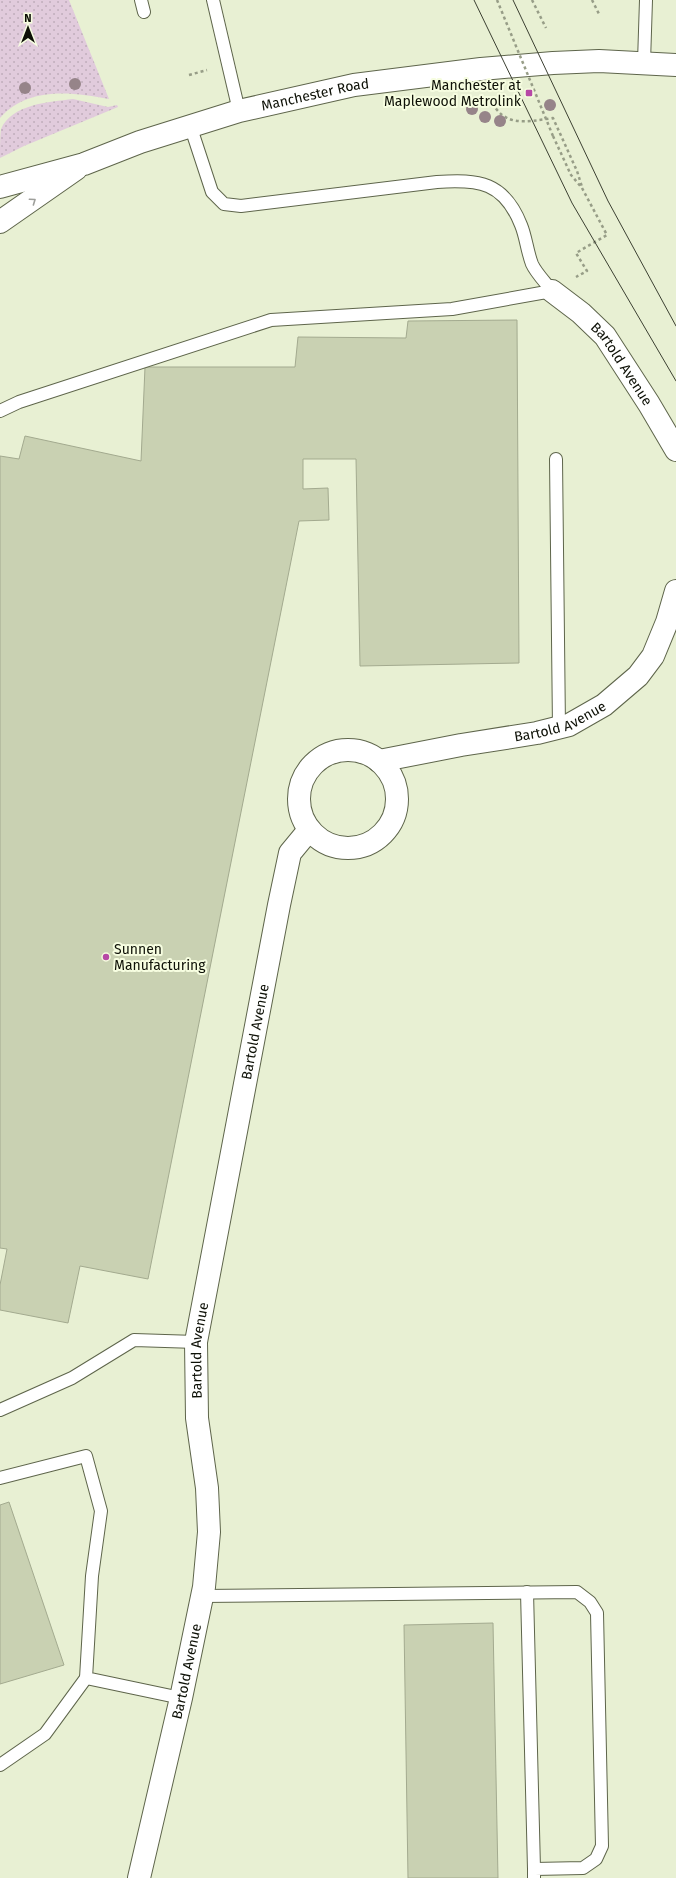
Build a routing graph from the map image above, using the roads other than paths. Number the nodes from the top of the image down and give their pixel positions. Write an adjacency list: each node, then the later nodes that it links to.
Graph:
1 (141, 0): 4 (lane)
2 (212, 0): 7 (lane)
3 (646, 0): 5 (lane)
4 (144, 12)
5 (644, 62): 6 (street, Manchester Road); 7 (street, Manchester Road)
6 (676, 65)
7 (239, 111): 8 (street, Manchester Road)
8 (190, 125): 9 (street, Manchester Road); 12 (lane)
9 (84, 164): 10 (street, Manchester Road); 11 (street, Manchester Road, one-way to 9)
10 (0, 187)
11 (0, 222)
12 (552, 291): 13 (lane); 14 (street, Bartold Avenue)
13 (0, 411)
14 (676, 450)
15 (556, 459): 17 (lane)
16 (676, 591): 17 (street, Bartold Avenue)
17 (559, 728): 18 (street, Bartold Avenue)
18 (380, 761): 19 (street); 19 (street)
19 (309, 830): 20 (street, Bartold Avenue)
20 (196, 1342): 21 (lane); 24 (street, Bartold Avenue)
21 (0, 1410)
22 (0, 1478): 25 (lane)
23 (527, 1592): 24 (lane); 28 (lane); 28 (lane)
24 (202, 1596): 26 (street, Bartold Avenue)
25 (86, 1678): 26 (lane); 27 (lane)
26 (181, 1698): 29 (street, Bartold Avenue)
27 (0, 1765)
28 (534, 1873)
29 (139, 1878)

